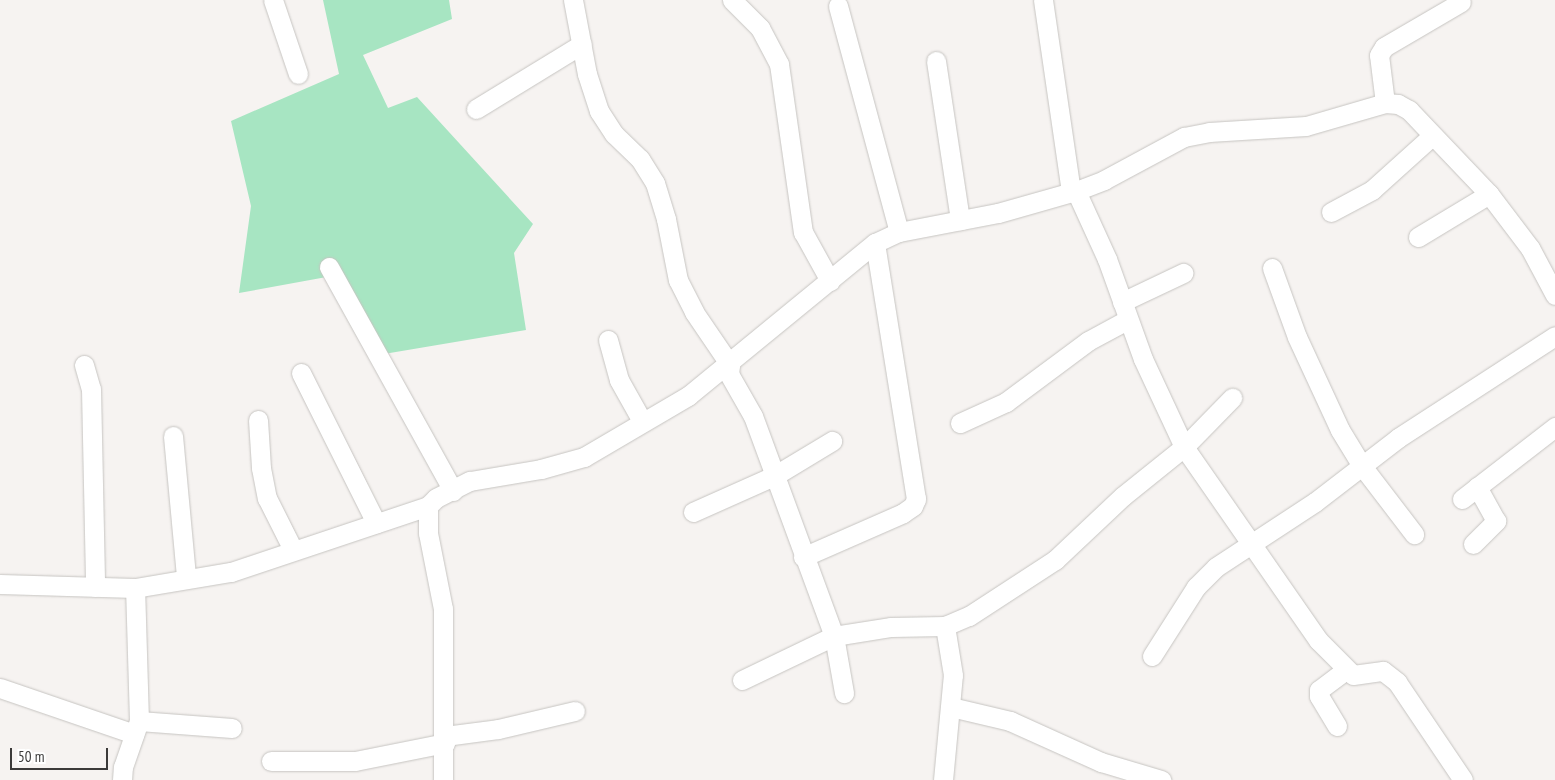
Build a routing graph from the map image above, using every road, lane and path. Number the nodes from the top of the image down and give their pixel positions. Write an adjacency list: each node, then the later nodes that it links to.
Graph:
1 (273, 0): 9 (street)
2 (573, 0): 7 (street)
3 (732, 0): 23 (street)
4 (1043, 0): 13 (street)
5 (1461, 2): 10 (street)
6 (838, 6): 17 (street)
7 (582, 44): 11 (street); 29 (street)
8 (936, 61): 16 (street)
9 (298, 74)
10 (1386, 103): 12 (street); 13 (street)
11 (476, 109)
12 (1432, 136): 14 (street); 15 (street)
13 (1073, 191): 16 (street); 25 (street)
14 (1489, 194): 18 (street); 24 (street)
15 (1331, 212)
16 (960, 220): 17 (street)
17 (899, 232): 19 (street)
18 (1418, 237)
19 (875, 243): 23 (street); 51 (street)
20 (329, 268): 42 (street)
21 (1272, 268): 39 (street)
22 (1183, 273): 25 (street)
23 (830, 281): 29 (street)
24 (1555, 295)
25 (1124, 311): 34 (street); 38 (street)
26 (1555, 336): 39 (street)
27 (608, 340): 33 (street)
28 (84, 365): 54 (street)
29 (730, 365): 33 (street); 40 (street)
30 (301, 373): 46 (street)
31 (1232, 398): 38 (street)
32 (258, 420): 50 (street)
33 (642, 421): 42 (street)
34 (960, 423)
35 (1555, 427): 41 (street)
36 (173, 436): 52 (street)
37 (832, 441): 40 (street)
38 (1184, 448): 48 (street); 56 (street)
39 (1362, 466): 47 (street); 48 (street)
40 (774, 476): 45 (street); 51 (street)
41 (1477, 487): 43 (street); 49 (street)
42 (453, 491): 44 (street)
43 (1462, 499)
44 (428, 506): 46 (street); 68 (street)
45 (694, 512)
46 (376, 523): 50 (street)
47 (1414, 534)
48 (1250, 544): 58 (street); 59 (street)
49 (1473, 544)
50 (293, 550): 52 (street)
51 (803, 557): 57 (street)
52 (186, 577): 55 (street)
53 (0, 584): 54 (street)
54 (95, 587): 55 (street)
55 (135, 588): 66 (street)
56 (945, 626): 57 (street); 63 (street)
57 (834, 636): 60 (street); 62 (street)
58 (1152, 656)
59 (1346, 670): 65 (street); 74 (street)
60 (742, 680)
61 (0, 688): 66 (street)
62 (844, 693)
63 (951, 708): 72 (street); 73 (street)
64 (575, 711): 68 (street)
65 (1337, 726)
66 (136, 728): 67 (street); 70 (street)
67 (232, 728)
68 (445, 740): 69 (street); 71 (street)
69 (271, 761)
70 (122, 780)
71 (443, 780)
72 (943, 780)
73 (1161, 780)
74 (1463, 780)

